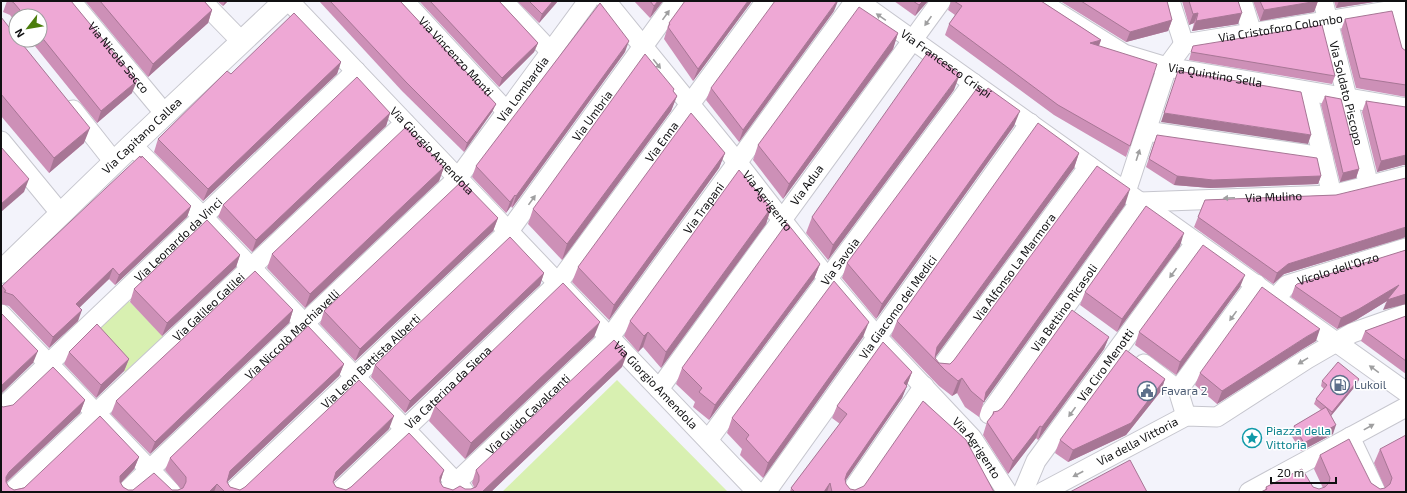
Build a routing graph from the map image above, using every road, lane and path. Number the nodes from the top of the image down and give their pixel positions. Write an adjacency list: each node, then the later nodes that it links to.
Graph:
1 (71, 1): 35 (street, Via Nicola Sacco)
2 (202, 1): 21 (street)
3 (285, 1): 21 (main road, Via Capitano Callea)
4 (289, 1): 27 (street, Via Giorgio Amendola)
5 (404, 1): 34 (street, Via Vincenzo Monti)
6 (503, 1): 24 (street)
7 (588, 1): 24 (street, Via Lombardia)
8 (606, 1): 23 (street, Via Agrigento)
9 (676, 1): 23 (street, Via Umbria, one-way to 9)
10 (766, 1): 32 (street, Via Enna)
11 (856, 1): 20 (street, Via Francesco Crispi, one-way to 11); 43 (street, Via Trapani)
12 (942, 1): 20 (street, Via Adua, one-way to 20)
13 (1039, 1): 26 (street, Via Quintino Sella)
14 (1170, 1): 22 (street)
15 (1242, 1): 19 (street)
16 (1324, 1): 18 (street, Via Soldato Piscopo)
17 (1399, 6): 18 (street, Via Cristoforo Colombo); 25 (street)
18 (1330, 20): 19 (street, Via Cristoforo Colombo); 31 (street, Via Soldato Piscopo)
19 (1252, 33): 22 (street, Via Cristoforo Colombo)
20 (914, 41): 28 (street, Via Francesco Crispi); 52 (street, Via Adua)
21 (242, 42): 35 (main road, Via Capitano Callea)
22 (1184, 44): 26 (street)
23 (643, 46): 32 (street, Via Agrigento, one-way to 32); 53 (street, Via Umbria, one-way to 23)
24 (551, 52): 34 (street, Via Lombardia)
25 (1406, 52)
26 (1167, 67): 29 (street, Via Quintino Sella); 38 (street, Via Bettino Ricasoli)
27 (356, 71): 36 (street, Via Giorgio Amendola); 51 (street, Via Leonardo da Vinci)
28 (973, 83): 37 (street, Via Francesco Crispi); 58 (street, Via Savoia)
29 (1308, 92): 31 (street, Via Quintino Sella); 41 (street)
30 (60, 95): 42 (street)
31 (1349, 100): 33 (street, Via Quintino Sella); 47 (street, Via Soldato Piscopo)
32 (690, 104): 43 (street, Via Agrigento); 59 (street, Via Enna)
33 (1406, 108)
34 (507, 112): 46 (street, Via Lombardia)
35 (165, 114): 40 (main road, Via Capitano Callea)
36 (405, 123): 46 (street, Via Giorgio Amendola); 56 (street, Via Galileo Galilei)
37 (1030, 123): 44 (street, Via Francesco Crispi); 66 (street, Via Giacomo dei Medici)
38 (1146, 131): 41 (street); 49 (street, Via Bettino Ricasoli, one-way to 38)
39 (1, 141): 50 (street)
40 (132, 145): 42 (main road, Via Capitano Callea); 51 (street)
41 (1323, 157): 48 (street)
42 (114, 162): 50 (main road, Via Capitano Callea)
43 (737, 162): 52 (street, Via Agrigento); 65 (street, Via Trapani)
44 (1089, 166): 49 (street, Via Francesco Crispi); 70 (street, Via Alfonso La Marmora)
45 (1406, 176): 47 (street, Via Mulino)
46 (458, 178): 53 (street, Via Giorgio Amendola); 64 (street, Via Niccolò Machiavelli)
47 (1369, 186): 48 (street, Via Mulino)
48 (1332, 194): 49 (street, Via Mulino, one-way to 49)
49 (1133, 197): 54 (street, Via Francesco Crispi); 78 (street, Via Bettino Ricasoli)
50 (61, 214): 57 (main road, Via Capitano Callea)
51 (203, 217): 56 (street); 69 (street, Via Leonardo da Vinci)
52 (782, 220): 58 (street, Via Agrigento); 73 (street, Via Adua)
53 (509, 232): 59 (street, Via Giorgio Amendola); 71 (street, Via Leon Battista Alberti)
54 (1196, 242): 60 (street, Via Francesco Crispi); 67 (street, Via Ciro Menotti, one-way to 67)
55 (1406, 248): 61 (street, Vicolo dell'Orzo)
56 (251, 268): 64 (street); 77 (street, Via Galileo Galilei)
57 (1, 272)
58 (828, 279): 66 (street, Via Agrigento); 82 (street, Via Savoia)
59 (558, 283): 65 (street, Via Giorgio Amendola); 80 (street, Via Caterina da Siena)
60 (1256, 284): 61 (street, Via Francesco Crispi); 74 (street, one-way to 74)
61 (1275, 299): 68 (street, Via Francesco Crispi)
62 (1, 314): 69 (street)
63 (1406, 314): 68 (street, Via della Vittoria)
64 (305, 324): 71 (street); 83 (street, Via Niccolò Machiavelli)
65 (610, 337): 73 (street, Via Giorgio Amendola); 84 (street, Via Guido Cavalcanti)
66 (877, 337): 72 (street, Via Agrigento); 91 (street, Via Giacomo dei Medici)
67 (1113, 342): 74 (street); 94 (street, Via Ciro Menotti, one-way to 94)
68 (1337, 342): 75 (street, Via Francesco Crispi, one-way to 68); 79 (street, Via della Vittoria, one-way to 79)
69 (48, 364): 76 (street, Via Leonardo da Vinci); 77 (street)
70 (940, 369)
71 (355, 376): 80 (street); 88 (street, Via Leon Battista Alberti)
72 (924, 386): 92 (street); 93 (street, Via Agrigento)
73 (659, 389): 82 (street, Via Giorgio Amendola)
74 (1178, 390): 79 (street)
75 (1405, 405): 81 (street, one-way to 75)
76 (1, 409)
77 (96, 414): 83 (street); 85 (street, Via Galileo Galilei)
78 (988, 414)
79 (1186, 416): 95 (street, Via della Vittoria, one-way to 95)
80 (405, 429): 84 (street); 89 (street, Via Caterina da Siena)
81 (1350, 437): 96 (street); 97 (street)
82 (708, 440): 90 (street, Via Giorgio Amendola)
83 (150, 470): 86 (street, Via Niccolò Machiavelli); 87 (street)
84 (456, 489)
85 (12, 492)
86 (126, 492)
87 (171, 492)
88 (233, 492)
89 (339, 492)
90 (758, 492)
91 (766, 492)
92 (851, 492)
93 (1007, 492)
94 (1023, 492)
95 (1044, 492)
96 (1249, 492)
97 (1376, 492)

